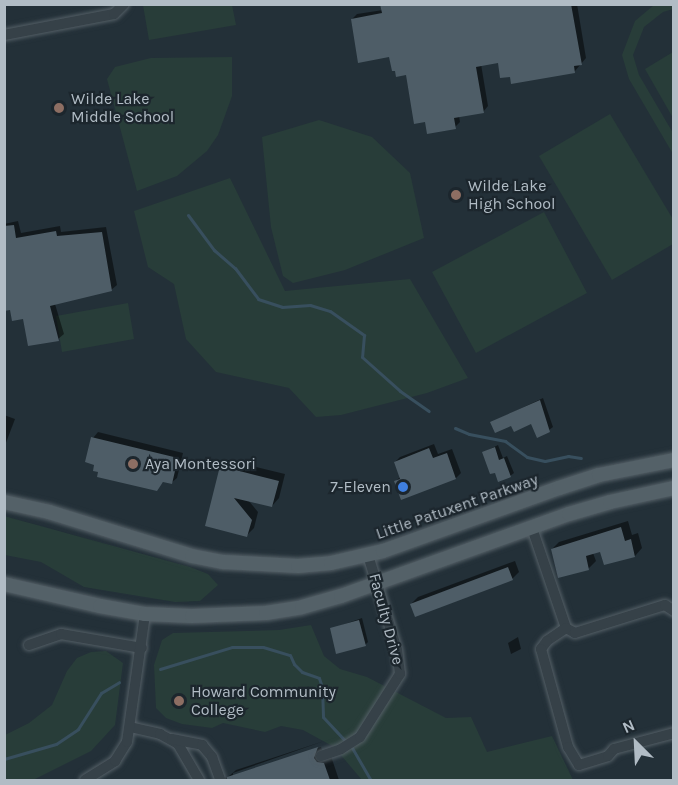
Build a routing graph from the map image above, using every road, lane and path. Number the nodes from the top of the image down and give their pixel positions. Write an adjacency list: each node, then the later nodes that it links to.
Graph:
1 (124, 4): 2 (street)
2 (4, 35)
3 (674, 460): 7 (main road, Little Patuxent Parkway)
4 (674, 488): 6 (main road)
5 (4, 502): 7 (main road, Little Patuxent Parkway)
6 (532, 528): 9 (main road); 12 (street)
7 (368, 555): 9 (street, Faculty Drive)
8 (4, 584): 11 (main road)
9 (376, 584): 11 (main road); 18 (street, Faculty Drive)
10 (674, 611): 12 (street)
11 (145, 614): 14 (street)
12 (566, 628): 16 (street)
13 (29, 645): 14 (street)
14 (142, 648): 15 (street)
15 (130, 727): 17 (street); 20 (street)
16 (674, 733)
17 (169, 738): 19 (street); 21 (street)
18 (323, 755)
19 (220, 779)
20 (85, 780)
21 (199, 780)

